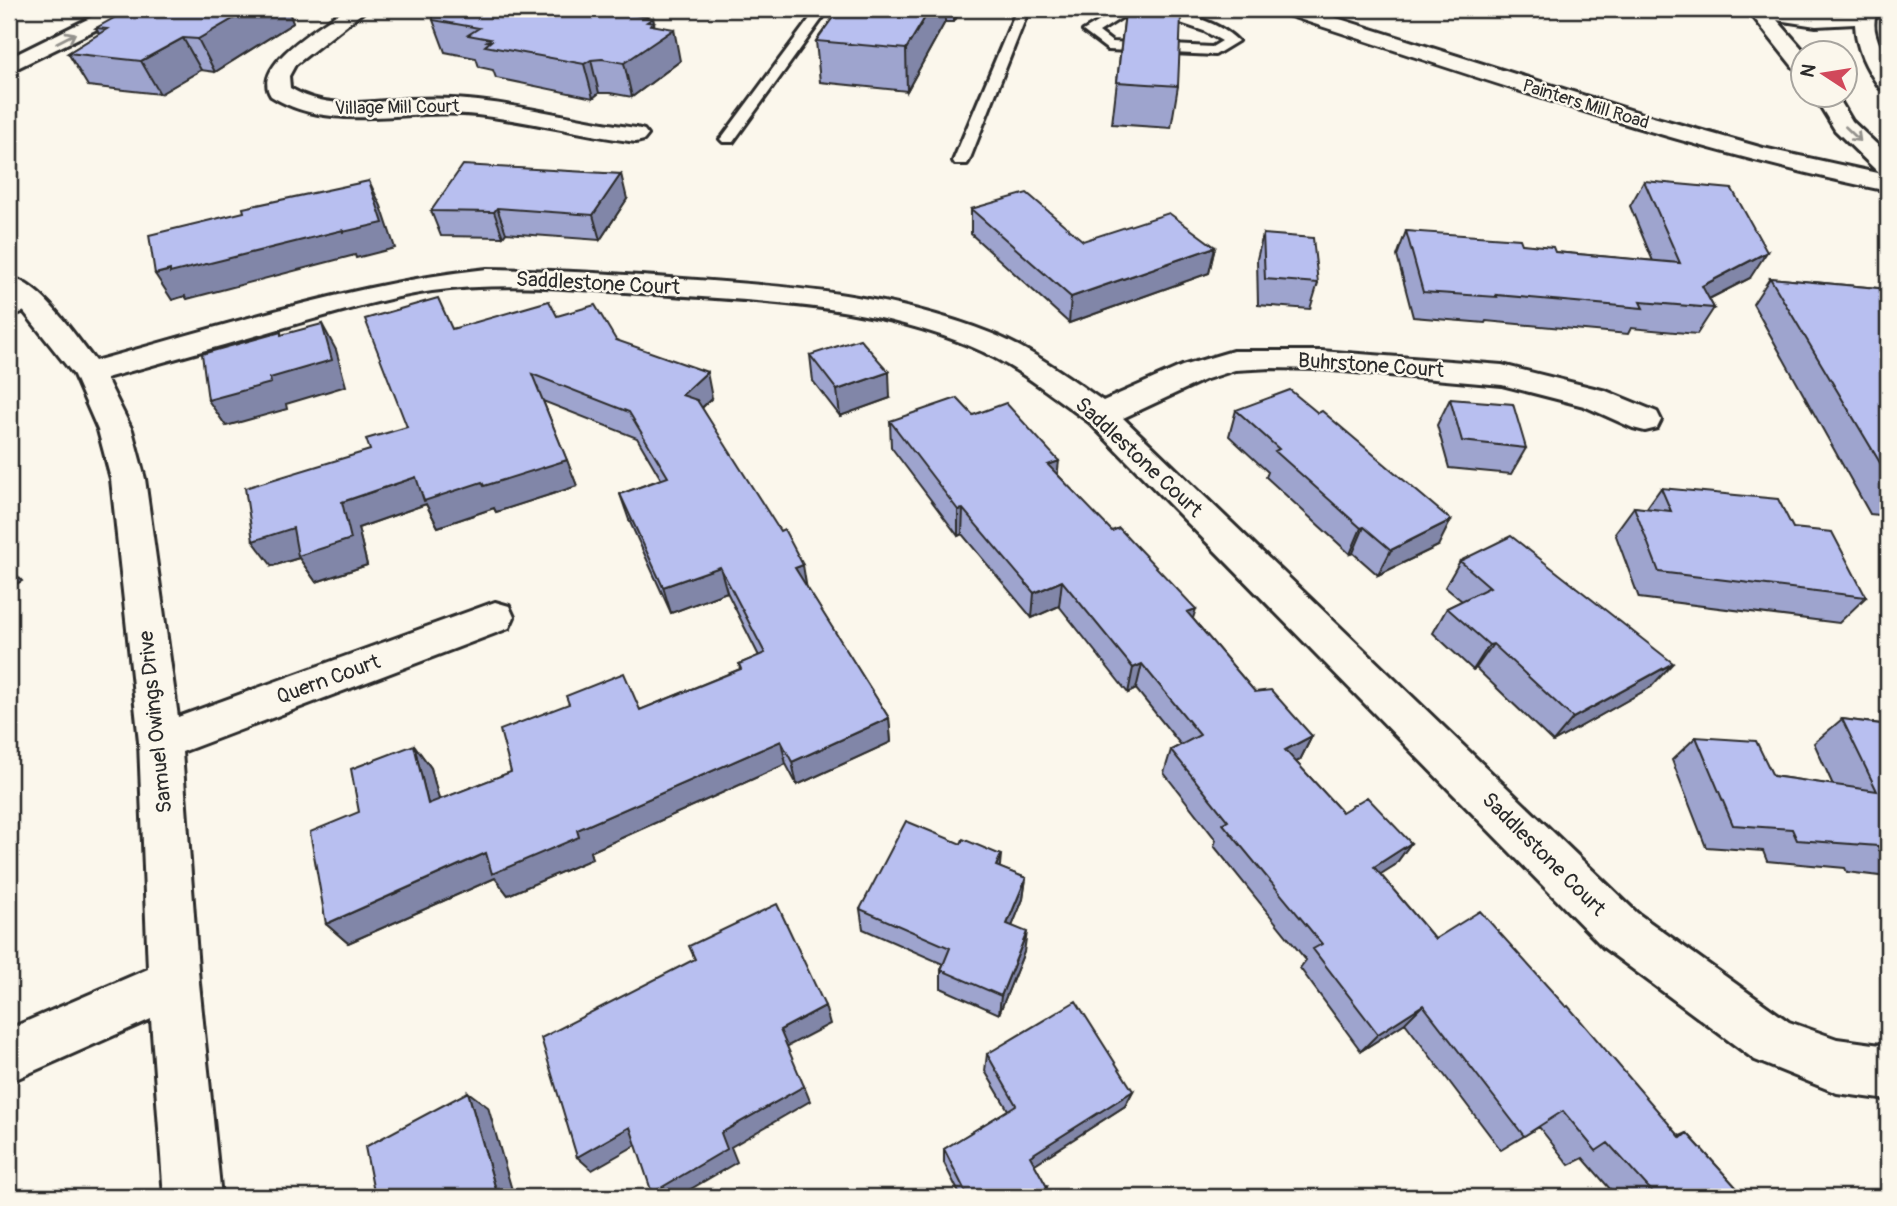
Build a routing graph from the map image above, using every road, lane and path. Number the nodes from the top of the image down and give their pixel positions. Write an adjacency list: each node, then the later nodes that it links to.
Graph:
1 (123, 9): 12 (street, one-way to 1)
2 (357, 9): 15 (street, Village Mill Court)
3 (823, 9): 16 (lane)
4 (1023, 9): 17 (lane)
5 (1129, 9): 6 (lane)
6 (1152, 9)
7 (1288, 9): 19 (street, Painters Mill Road)
8 (1757, 9): 9 (street); 11 (street)
9 (1867, 11): 10 (lane); 13 (street)
10 (1888, 13)
11 (1788, 46)
12 (9, 65)
13 (1888, 83)
14 (1833, 108): 18 (street, one-way to 18)
15 (636, 135)
16 (728, 139)
17 (961, 161)
18 (1888, 168)
19 (1888, 183)
20 (16, 299): 21 (street, Samuel Owings Drive)
21 (88, 373): 22 (street, Saddlestone Court); 25 (street, Samuel Owings Drive)
22 (1101, 415): 23 (street, Buhrstone Court); 28 (street, Saddlestone Court)
23 (1645, 420)
24 (495, 617): 25 (street, Quern Court)
25 (160, 742): 26 (street, Samuel Owings Drive)
26 (174, 983): 27 (street); 29 (street, Samuel Owings Drive)
27 (9, 1056)
28 (1888, 1073)
29 (192, 1197)

